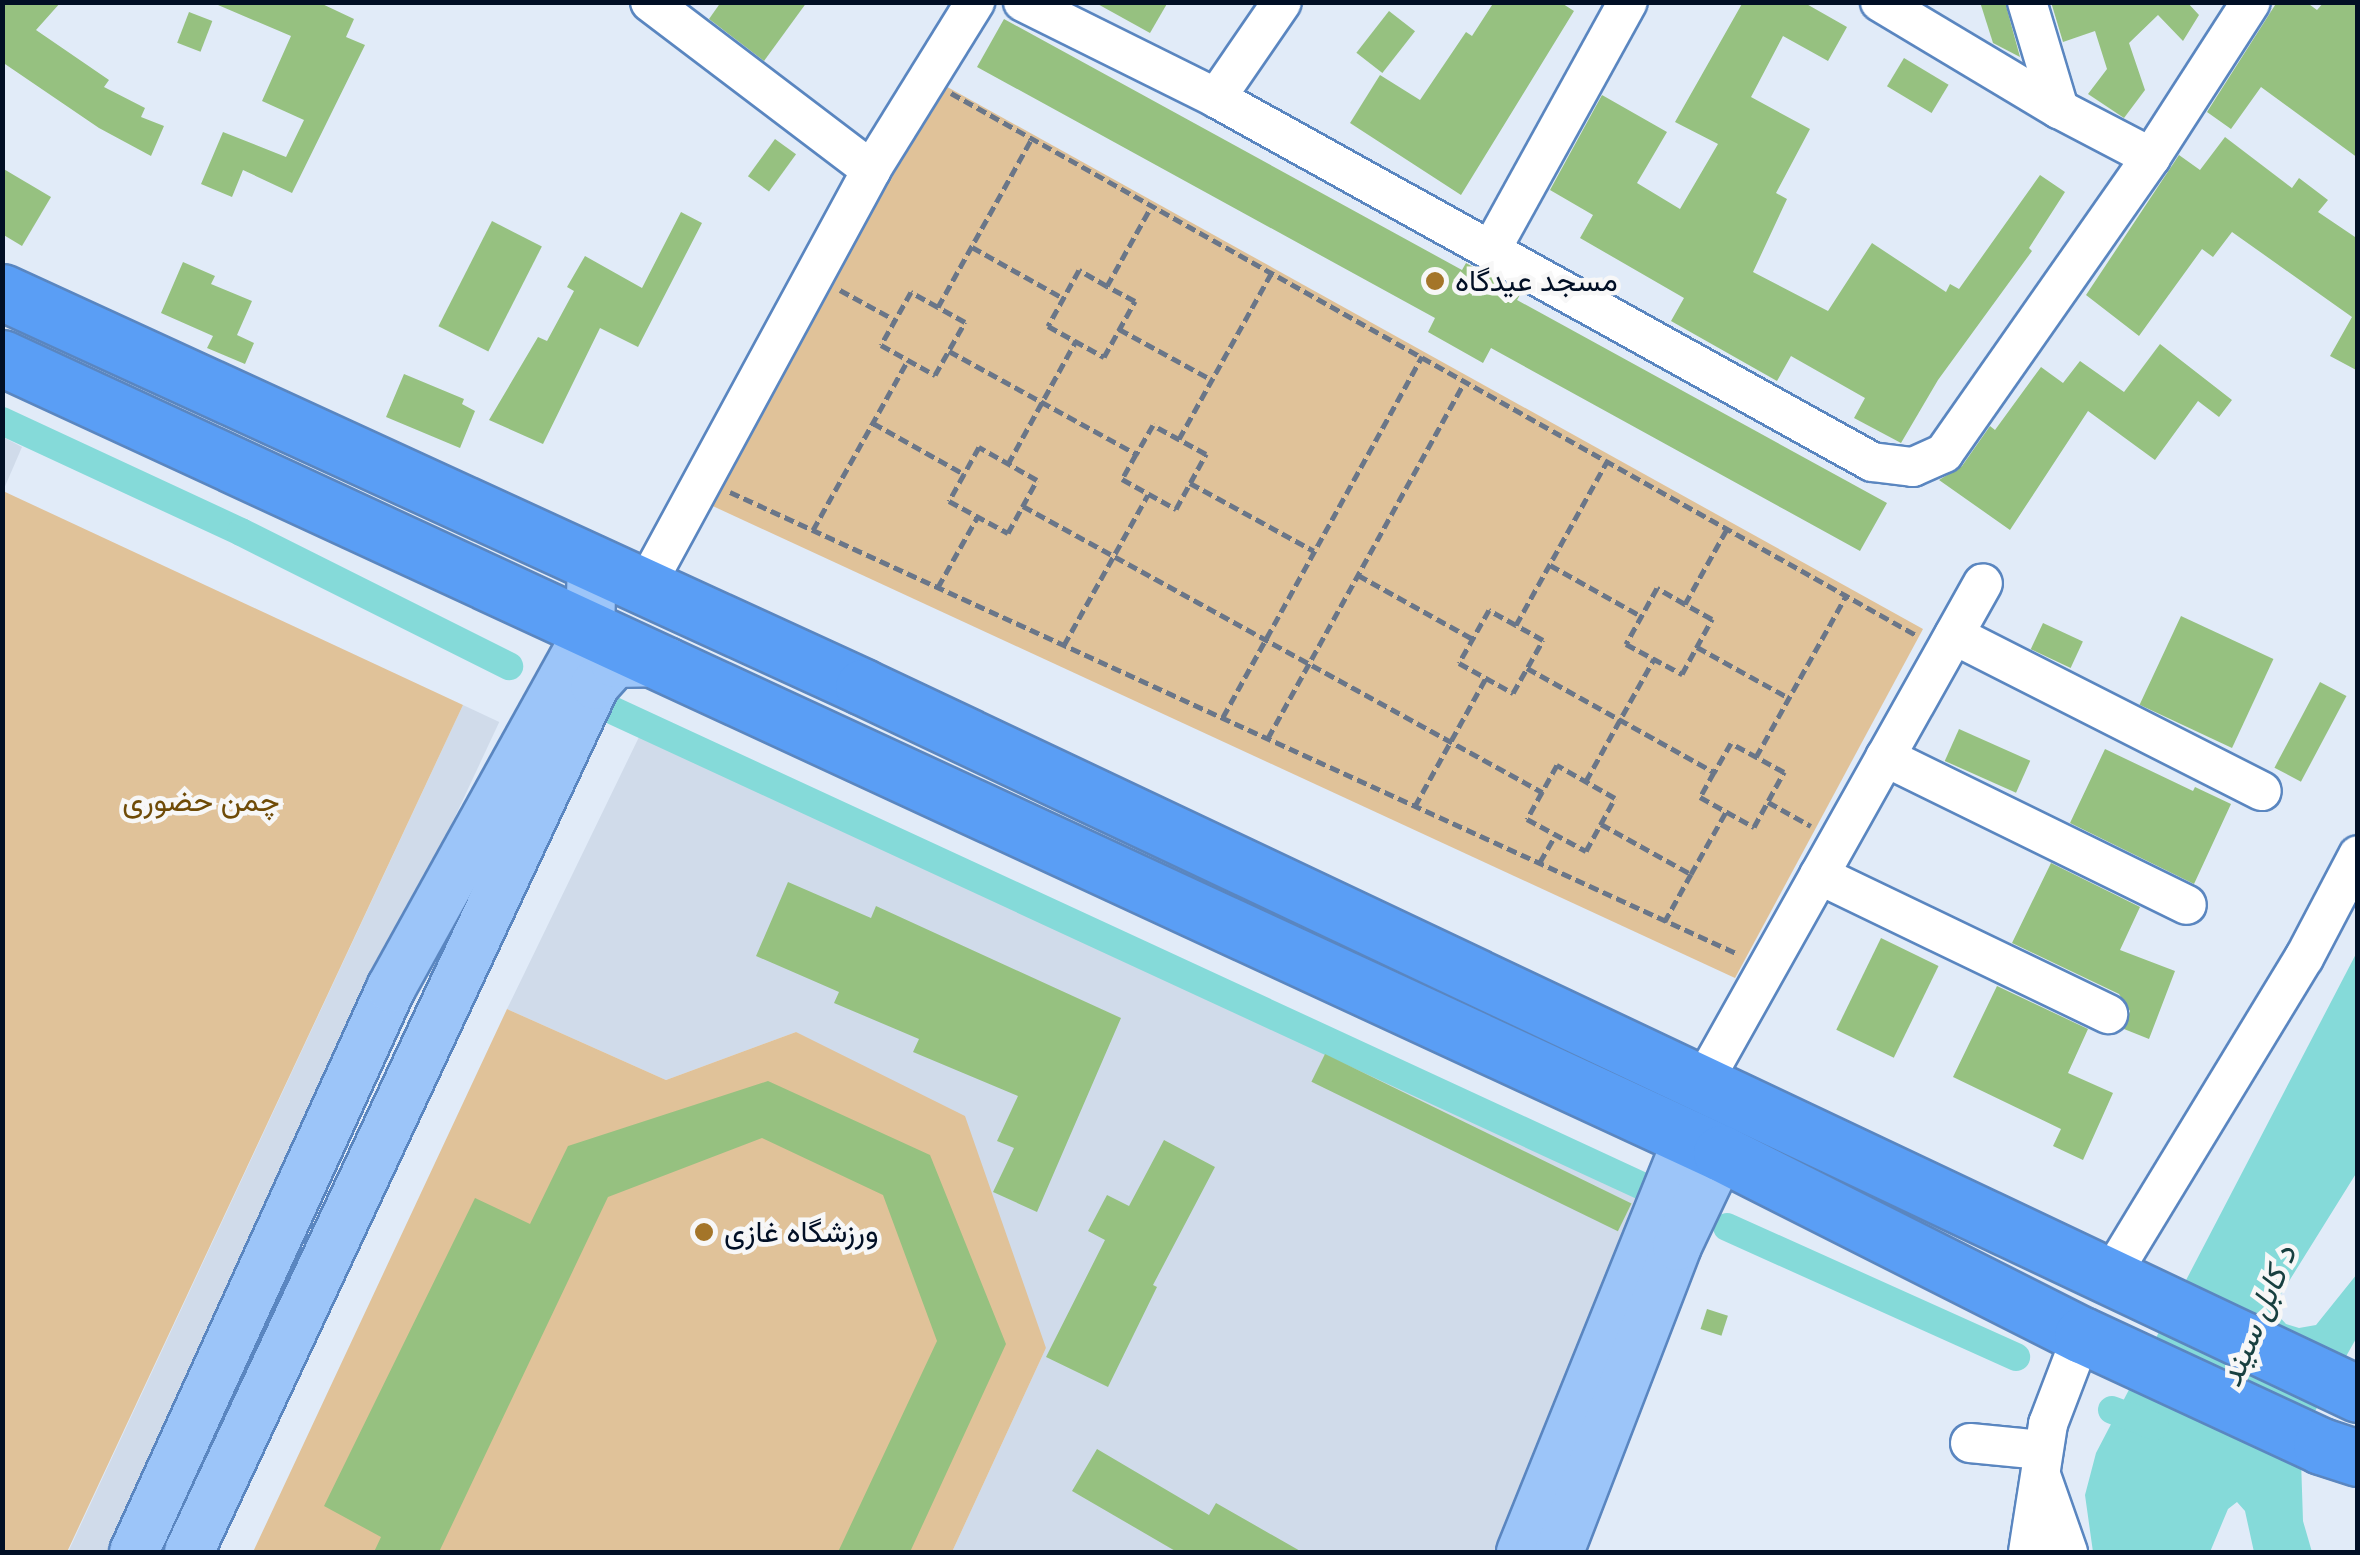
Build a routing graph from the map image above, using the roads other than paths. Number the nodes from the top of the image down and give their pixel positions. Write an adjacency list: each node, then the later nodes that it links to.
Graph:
1 (650, 2): 12 (street)
2 (975, 2): 12 (street)
3 (1024, 2): 9 (street)
4 (1282, 2): 9 (street)
5 (1628, 2): 13 (street)
6 (1880, 2): 10 (street)
7 (2028, 2): 10 (street)
8 (2252, 2): 11 (street)
9 (1216, 98): 13 (street)
10 (2059, 109): 11 (street)
11 (2151, 156): 13 (street)
12 (872, 170): 18 (street)
13 (1492, 248)
14 (2, 292): 16 (highway)
15 (2, 358): 19 (highway)
16 (592, 560): 18 (highway); 19 (main road)
17 (1983, 583): 20 (street)
18 (645, 587): 22 (highway)
19 (590, 629): 21 (highway); 38 (main road)
20 (1936, 634): 24 (street); 25 (street)
21 (667, 662): 23 (highway); 39 (main road)
22 (863, 687): 23 (highway); 30 (highway)
23 (864, 754): 31 (highway)
24 (1886, 757): 27 (street); 28 (street)
25 (2262, 791)
26 (2358, 855): 32 (street)
27 (1820, 874): 29 (street); 30 (street)
28 (2187, 905)
29 (2108, 1014)
30 (1702, 1084): 32 (highway)
31 (1705, 1145): 33 (highway); 40 (main road); 41 (main road)
32 (2108, 1280): 34 (highway)
33 (2082, 1335): 36 (highway); 37 (street)
34 (2352, 1393)
35 (1970, 1443): 37 (street)
36 (2339, 1452)
37 (2041, 1462): 42 (street); 43 (street)
38 (134, 1552)
39 (189, 1552)
40 (1521, 1552)
41 (1560, 1552)
42 (2028, 1552)
43 (2068, 1552)

